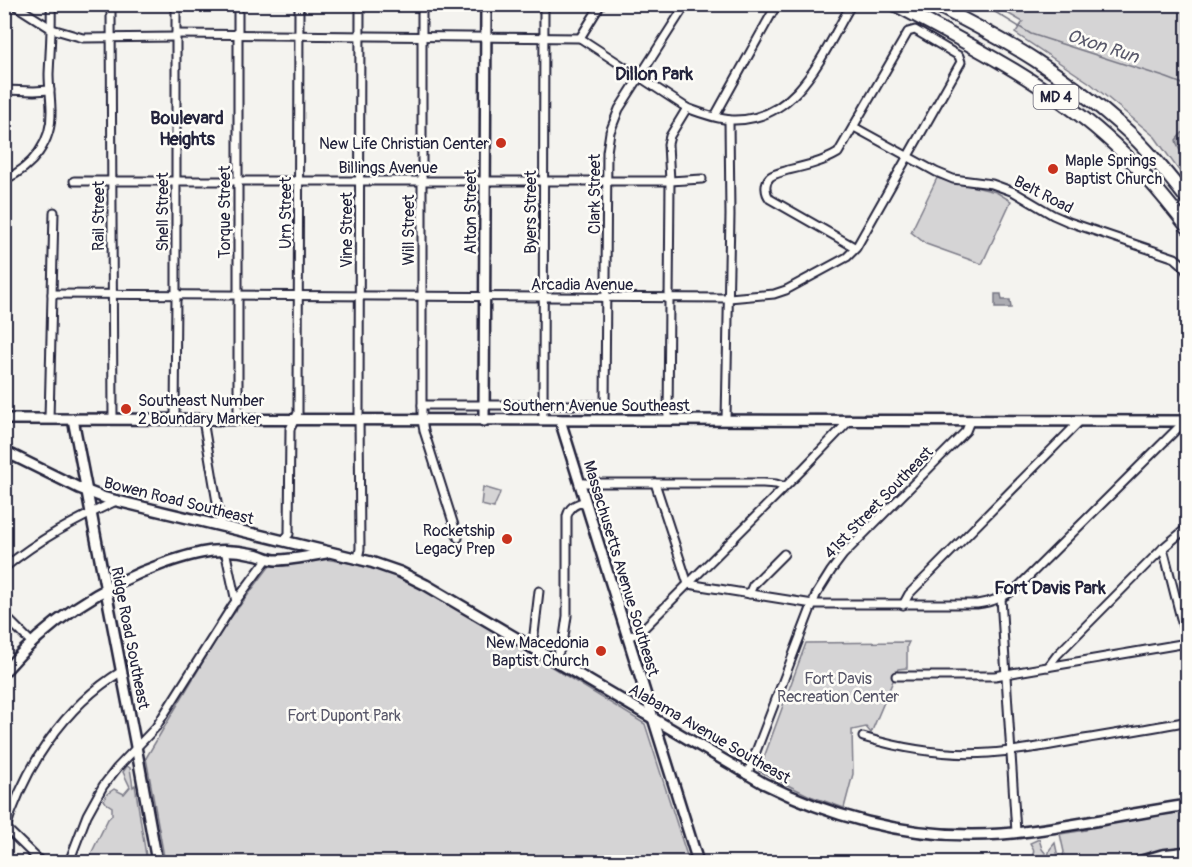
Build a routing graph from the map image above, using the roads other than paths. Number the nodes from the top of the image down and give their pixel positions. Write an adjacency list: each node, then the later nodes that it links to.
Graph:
1 (13, 4): 17 (street)
2 (51, 4): 17 (street)
3 (176, 4): 18 (street, Shell Street)
4 (238, 4): 19 (street, Torque Street)
5 (299, 4): 20 (street, Urn Street)
6 (360, 4): 21 (street, Vine Street)
7 (422, 4): 22 (street, Will Street)
8 (486, 4): 23 (street, Alton Street)
9 (544, 4): 25 (street, Byers Street)
10 (601, 4): 26 (street)
11 (686, 4): 27 (street, Clark Street)
12 (777, 4): 31 (street)
13 (894, 4): 50 (highway, MD 4)
14 (934, 4): 48 (highway, MD 4)
15 (851, 5): 32 (street)
16 (111, 12): 24 (street, Rail Street)
17 (52, 29): 24 (street); 29 (street)
18 (176, 35): 19 (street); 24 (street); 38 (street, Shell Street)
19 (238, 35): 20 (street); 39 (street, Torque Street)
20 (299, 35): 21 (street); 40 (street, Urn Street)
21 (360, 36): 22 (street); 42 (street, Vine Street)
22 (421, 36): 23 (street); 43 (street, Will Street)
23 (486, 37): 25 (street); 44 (street, Alton Street)
24 (111, 38): 37 (street, Rail Street)
25 (544, 38): 26 (street); 45 (street, Byers Street)
26 (580, 38): 27 (street)
27 (640, 77): 30 (street); 46 (street, Clark Street)
28 (4, 90): 29 (street)
29 (50, 90): 36 (street)
30 (687, 108): 31 (street); 47 (street)
31 (715, 116): 32 (street)
32 (729, 120): 64 (street)
33 (854, 127): 34 (street, Belt Road); 34 (street, Arcadia Avenue); 51 (street)
34 (907, 157): 51 (street, Arcadia Avenue); 52 (street, Belt Road)
35 (702, 179): 47 (street, Billings Avenue)
36 (4, 180)
37 (112, 180): 38 (street, Billings Avenue); 41 (street, Billings Avenue); 54 (street, Rail Street)
38 (175, 180): 39 (street, Billings Avenue); 55 (street, Shell Street)
39 (238, 180): 40 (street, Billings Avenue); 56 (street, Torque Street)
40 (298, 180): 42 (street, Billings Avenue); 57 (street, Urn Street)
41 (74, 181)
42 (360, 181): 43 (street, Billings Avenue); 58 (street, Vine Street)
43 (422, 181): 44 (street, Billings Avenue); 59 (street, Will Street)
44 (485, 181): 45 (street, Billings Avenue); 60 (street, Alton Street)
45 (544, 181): 46 (street, Billings Avenue); 61 (street, Byers Street)
46 (607, 181): 47 (street, Billings Avenue); 62 (street, Clark Street)
47 (670, 181): 63 (street)
48 (1188, 200)
49 (54, 212): 53 (street)
50 (1188, 228)
51 (856, 248): 64 (street, Arcadia Avenue)
52 (1188, 274)
53 (52, 294): 54 (street, Arcadia Avenue); 69 (street)
54 (112, 294): 55 (street, Arcadia Avenue); 71 (street, Rail Street)
55 (176, 294): 56 (street, Arcadia Avenue); 72 (street, Shell Street)
56 (238, 294): 57 (street, Arcadia Avenue); 74 (street, Torque Street)
57 (298, 295): 58 (street, Arcadia Avenue); 75 (street, Urn Street)
58 (359, 295): 59 (street, Arcadia Avenue); 76 (street, Vine Street)
59 (422, 296): 60 (street, Arcadia Avenue); 65 (street, Will Street)
60 (484, 296): 61 (street, Arcadia Avenue); 66 (street, Alton Street)
61 (544, 297): 62 (street, Arcadia Avenue); 67 (street, Byers Street)
62 (607, 297): 63 (street, Arcadia Avenue); 67 (street, Clark Street)
63 (668, 298): 64 (street, Arcadia Avenue); 80 (street)
64 (729, 298): 81 (street)
65 (422, 405): 66 (street); 77 (street, Will Street)
66 (484, 405): 67 (street); 83 (street, Alton Street)
67 (544, 405): 78 (street, Byers Street)
68 (4, 419): 69 (street, Southern Avenue Southeast)
69 (49, 419): 70 (street, Southern Avenue Southeast)
70 (73, 419): 71 (street, Southern Avenue Southeast); 92 (street, Ridge Road Southeast)
71 (113, 419): 72 (street, Southern Avenue Southeast)
72 (175, 420): 73 (street, Southern Avenue Southeast)
73 (203, 420): 74 (street, Southern Avenue Southeast); 96 (street)
74 (238, 420): 75 (street, Southern Avenue Southeast)
75 (295, 420): 76 (street, Southern Avenue Southeast); 99 (street, Urn Street)
76 (359, 420): 77 (street, Southern Avenue Southeast); 105 (street, Vine Street)
77 (422, 420): 83 (street, Southern Avenue Southeast); 98 (street, Will Street)
78 (543, 420): 79 (street, Southern Avenue Southeast); 83 (street, Southern Avenue Southeast)
79 (560, 420): 80 (street, Southern Avenue Southeast); 89 (street, Massachusetts Avenue Southeast)
80 (668, 420): 81 (street, Southern Avenue Southeast)
81 (726, 420): 84 (street, Southern Avenue Southeast)
82 (1187, 420): 86 (street, Southern Avenue Southeast); 111 (street)
83 (484, 421)
84 (849, 421): 85 (street, Southern Avenue Southeast); 91 (street)
85 (970, 421): 86 (street, Southern Avenue Southeast); 113 (street, 41st Street Southeast)
86 (1080, 421): 114 (street)
87 (8, 452): 88 (street); 92 (street, Bowen Road Southeast)
88 (4, 470)
89 (579, 483): 90 (street); 94 (street, Massachusetts Avenue Southeast)
90 (655, 483): 91 (street); 107 (street)
91 (785, 487): 107 (street)
92 (87, 492): 93 (street, Bowen Road Southeast); 95 (street, Ridge Road Southeast)
93 (116, 501): 95 (street); 96 (street, Bowen Road Southeast)
94 (585, 501): 116 (street, Massachusetts Avenue Southeast); 120 (street)
95 (91, 513): 106 (street); 108 (street, Ridge Road Southeast)
96 (221, 526): 99 (street, Bowen Road Southeast)
97 (1188, 526): 100 (street)
98 (458, 538)
99 (283, 541): 102 (street, Alabama Avenue Southeast); 104 (street)
100 (1163, 548): 118 (street); 121 (street)
101 (225, 550): 104 (street); 108 (street); 112 (street)
102 (331, 552): 104 (street); 105 (street, Alabama Avenue Southeast)
103 (784, 554): 110 (street)
104 (268, 558): 112 (street)
105 (358, 558): 119 (street, Alabama Avenue Southeast)
106 (4, 568)
107 (688, 584): 110 (street); 116 (street)
108 (106, 589): 117 (street); 122 (street, Ridge Road Southeast)
109 (539, 591): 119 (street)
110 (749, 594): 113 (street)
111 (1001, 598): 114 (street); 124 (street)
112 (236, 602): 129 (street)
113 (813, 604): 114 (street); 131 (street, 41st Street Southeast)
114 (903, 605)
115 (4, 615): 117 (street)
116 (627, 636): 126 (street, Massachusetts Avenue Southeast)
117 (32, 643): 123 (street)
118 (1187, 645): 121 (street)
119 (529, 646): 120 (street, Alabama Avenue Southeast)
120 (555, 661): 126 (street, Alabama Avenue Southeast)
121 (1048, 667): 124 (street)
122 (122, 671): 129 (street, Ridge Road Southeast); 133 (street)
123 (4, 672)
124 (1006, 674): 125 (street); 130 (street)
125 (896, 676)
126 (653, 719): 131 (street, Alabama Avenue Southeast); 139 (street, Massachusetts Avenue Southeast)
127 (1188, 721): 130 (street)
128 (863, 737): 130 (street)
129 (137, 749): 137 (street); 138 (street, Ridge Road Southeast)
130 (1011, 751): 134 (street)
131 (747, 775): 134 (street, Alabama Avenue Southeast)
132 (1188, 805): 134 (street, Alabama Avenue Southeast)
133 (5, 829): 136 (street)
134 (1016, 832)
135 (1188, 852): 140 (street)
136 (40, 862)
137 (69, 862)
138 (157, 862)
139 (698, 862)
140 (1138, 862)

